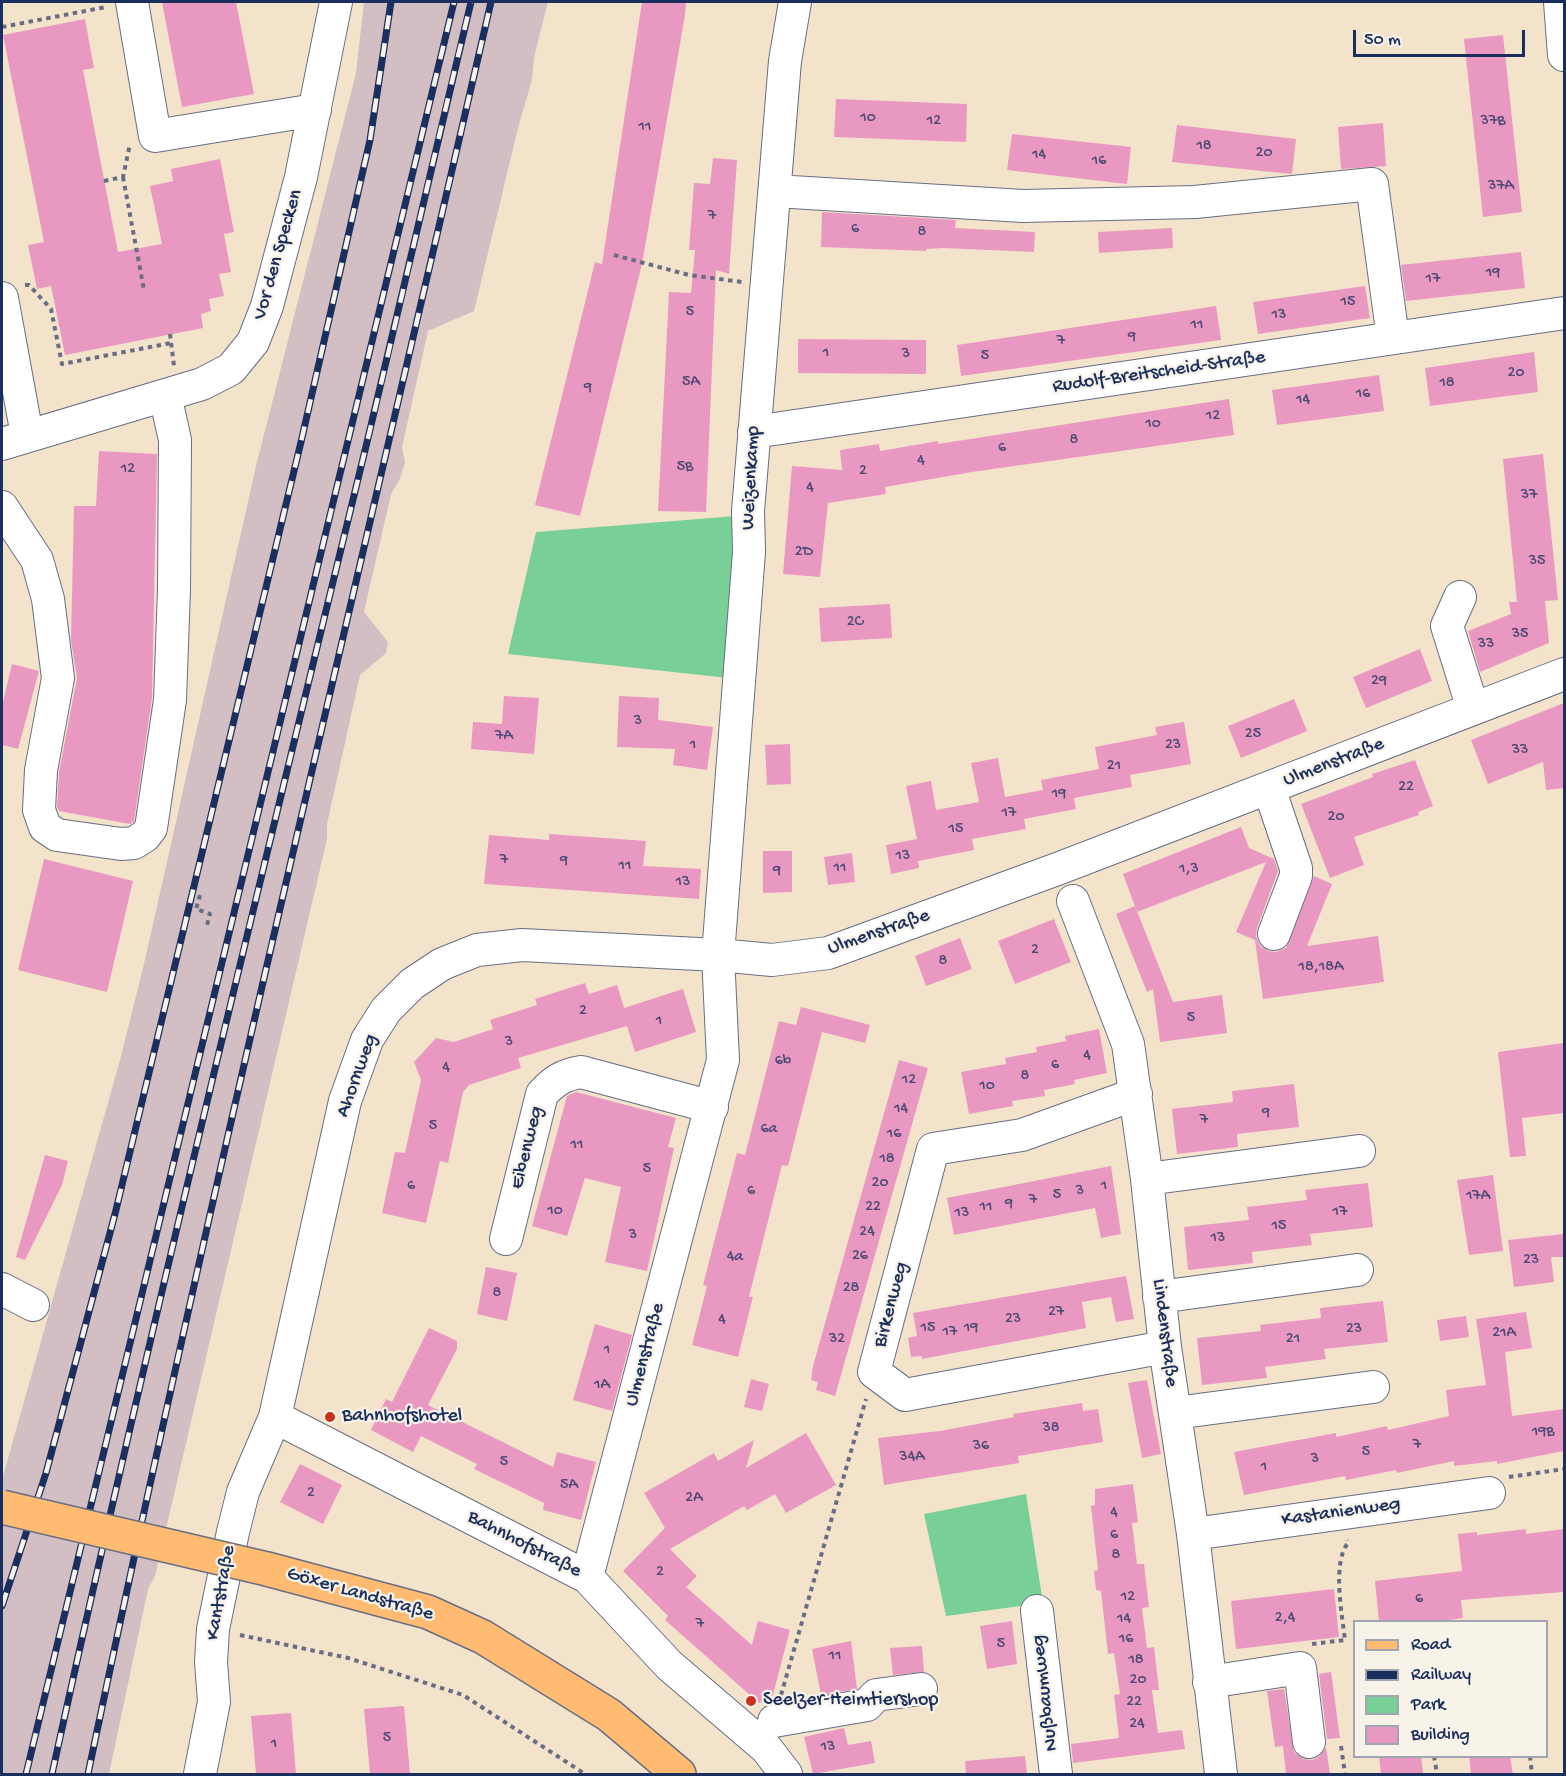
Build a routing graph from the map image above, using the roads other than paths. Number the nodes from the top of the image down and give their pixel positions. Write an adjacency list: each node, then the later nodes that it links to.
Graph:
1 (336, 2): 6 (street, Vor den Specken)
2 (795, 2): 7 (street, Weizenkamp)
3 (1560, 2): 5 (street)
4 (119, 4): 6 (street)
5 (1564, 55)
6 (315, 110): 11 (street, Vor den Specken)
7 (775, 191): 10 (street); 12 (street, Weizenkamp)
8 (9, 293): 13 (street)
9 (1564, 313): 10 (street, Rudolf-Breitscheid-Straße)
10 (1393, 338): 12 (street, Rudolf-Breitscheid-Straße)
11 (165, 394): 13 (street, Vor den Specken); 14 (street)
12 (754, 432): 21 (street, Weizenkamp)
13 (14, 440)
14 (2, 507)
15 (1460, 597): 17 (street)
16 (1564, 674): 17 (street, Ulmenstraße)
17 (1473, 709): 18 (street, Ulmenstraße)
18 (1269, 788): 20 (street); 21 (street, Ulmenstraße)
19 (1073, 901): 22 (street, Lindenstraße)
20 (1274, 934)
21 (718, 955): 23 (street, Ulmenstraße); 34 (street, Ahornweg)
22 (1136, 1094): 25 (street, Lindenstraße); 31 (street, Birkenweg)
23 (712, 1107): 26 (street, Eibenweg); 38 (street, Ulmenstraße)
24 (1359, 1151): 25 (street)
25 (1147, 1179): 29 (street, Lindenstraße)
26 (506, 1239)
27 (1357, 1270): 29 (street)
28 (2, 1289): 30 (street)
29 (1159, 1297): 31 (street, Lindenstraße)
30 (33, 1305)
31 (1165, 1347): 33 (street, Lindenstraße)
32 (1373, 1387): 33 (street)
33 (1175, 1413): 37 (street, Lindenstraße)
34 (275, 1417): 38 (street, Bahnhofstraße); 44 (street, Kantstraße)
35 (1493, 1486): 37 (street, Kastanienweg)
36 (2, 1507): 45 (main road, Göxer Landstraße, bridge)
37 (1193, 1534): 40 (street, Lindenstraße)
38 (587, 1577): 46 (street, Bahnhofstraße)
39 (1036, 1611): 47 (street, Nußbaumweg)
40 (1209, 1682): 43 (street); 48 (street, Lindenstraße)
41 (921, 1689): 42 (street)
42 (774, 1721)
43 (1309, 1742)
44 (200, 1774)
45 (679, 1774)
46 (786, 1774)
47 (1056, 1774)
48 (1221, 1774)

